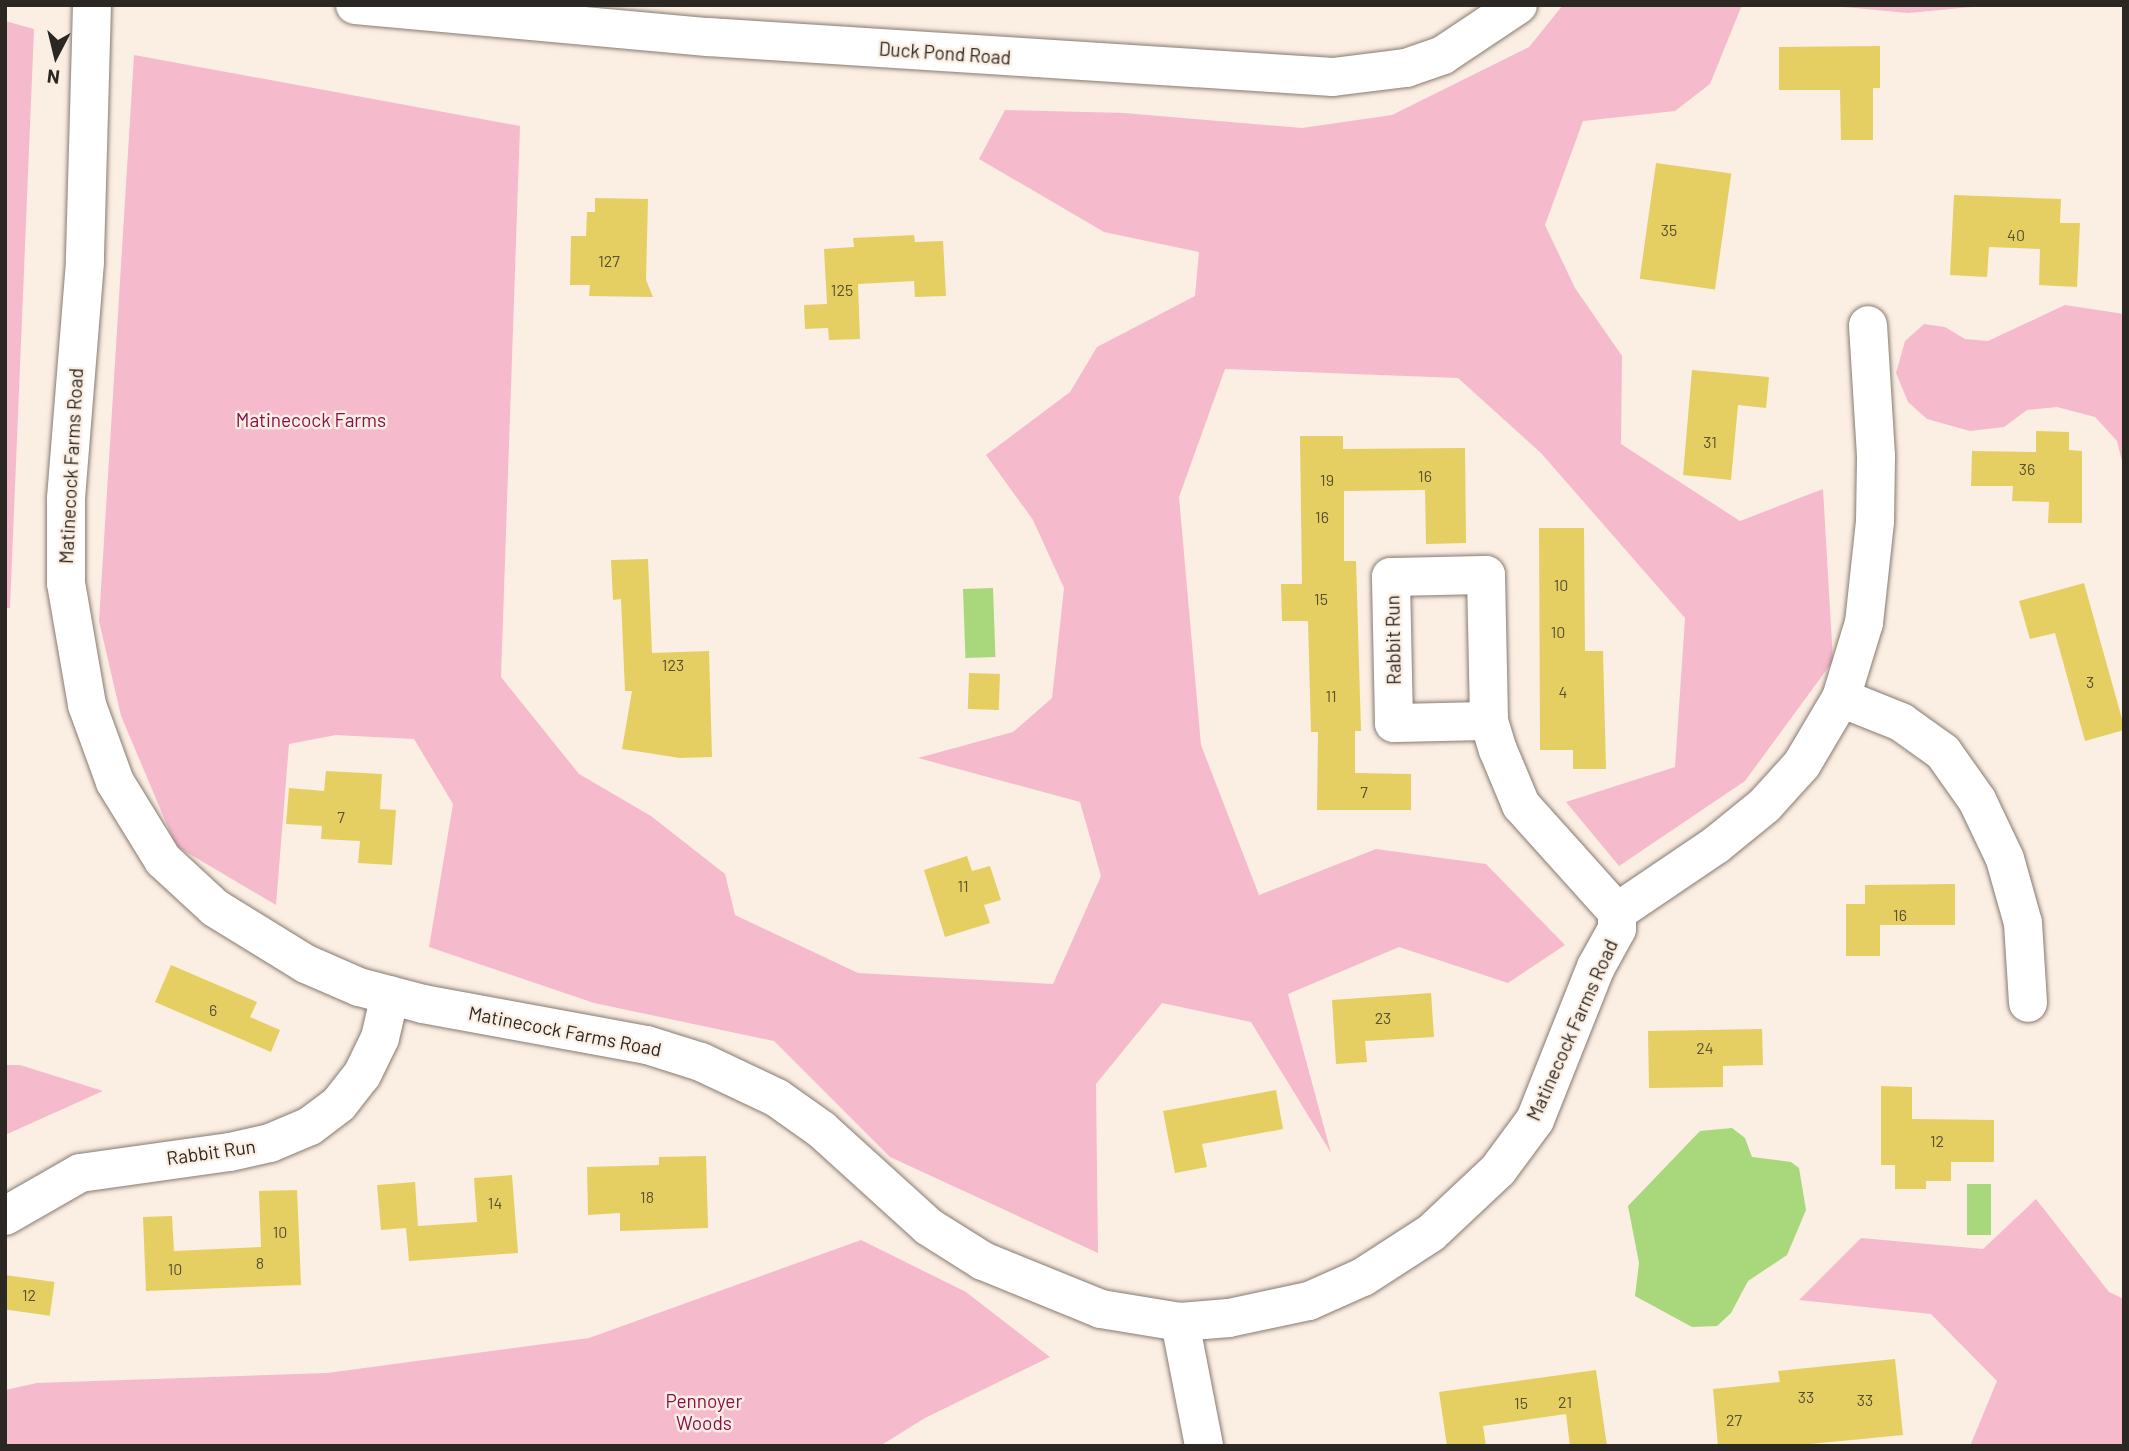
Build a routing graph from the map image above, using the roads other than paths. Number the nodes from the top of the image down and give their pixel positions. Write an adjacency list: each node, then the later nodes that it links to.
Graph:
1 (92, 5): 9 (street, Matinecock Farms Road)
2 (355, 5): 4 (street, Duck Pond Road)
3 (1518, 5): 4 (street, Duck Pond Road)
4 (458, 11)
5 (1868, 326): 6 (street, Matinecock Farms Road)
6 (1841, 698): 8 (street, Matinecock Farms Road); 10 (street)
7 (1489, 721): 8 (street)
8 (1617, 912): 12 (street, Matinecock Farms Road)
9 (390, 995): 11 (street, Rabbit Run); 12 (street, Matinecock Farms Road)
10 (2028, 1003)
11 (5, 1216)
12 (1180, 1322): 13 (street)
13 (1205, 1445)

